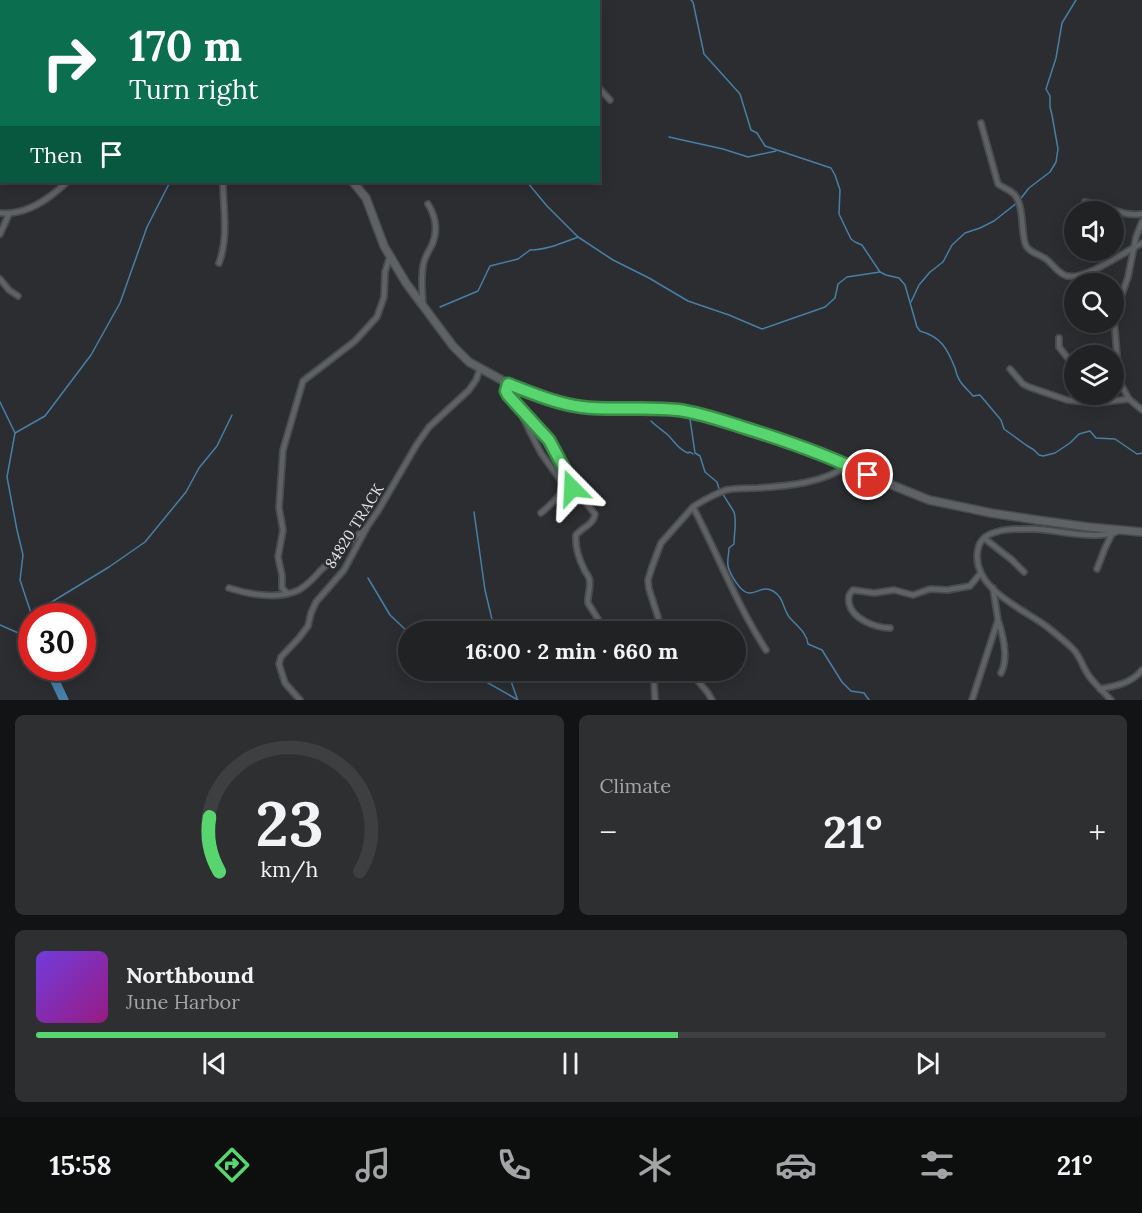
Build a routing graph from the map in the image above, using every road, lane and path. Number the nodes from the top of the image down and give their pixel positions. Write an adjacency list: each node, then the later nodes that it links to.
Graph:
1 (600, 89): 2 (street)
2 (610, 100)
3 (981, 123): 15 (street)
4 (66, 183): 9 (street)
5 (222, 183): 17 (street)
6 (354, 183): 16 (street)
7 (428, 204): 20 (street)
8 (0, 213): 9 (street)
9 (9, 214): 13 (street)
10 (1124, 214): 11 (street)
11 (1142, 214)
12 (1142, 222): 15 (street)
13 (0, 234)
14 (1142, 243): 15 (street)
15 (1134, 248): 27 (street)
16 (390, 255): 20 (street); 46 (street)
17 (219, 263)
18 (0, 279): 19 (street)
19 (18, 296)
20 (423, 304): 23 (street)
21 (1059, 338): 22 (street)
22 (1064, 353)
23 (480, 369): 25 (street); 36 (street, 84820 TRACK)
24 (1010, 369): 26 (street)
25 (508, 384): 29 (street); 31 (street)
26 (1064, 399)
27 (1129, 399): 28 (street); 30 (street)
28 (1124, 400)
29 (516, 405): 32 (street); 33 (street)
30 (1142, 410)
31 (848, 465): 34 (street); 37 (street)
32 (572, 483): 33 (street); 48 (street)
33 (555, 499): 35 (street)
34 (693, 507): 49 (street); 51 (street)
35 (541, 513)
36 (367, 527): 46 (street); 57 (street, 84820 TRACK)
37 (1120, 530): 38 (street); 39 (street)
38 (1142, 532)
39 (1112, 534): 40 (street); 41 (street)
40 (984, 538): 42 (street); 43 (street)
41 (1097, 569)
42 (1024, 572)
43 (980, 574): 45 (street); 50 (street)
44 (229, 588): 46 (street)
45 (993, 588): 47 (street); 56 (street)
46 (287, 593)
47 (998, 620): 53 (street); 60 (street)
48 (599, 621)
49 (659, 621)
50 (891, 628)
51 (766, 650)
52 (1142, 670): 56 (street)
53 (1001, 673)
54 (654, 681): 58 (street)
55 (698, 681): 59 (street)
56 (1100, 689): 61 (street)
57 (300, 700)
58 (655, 700)
59 (712, 700)
60 (972, 700)
61 (1112, 700)

